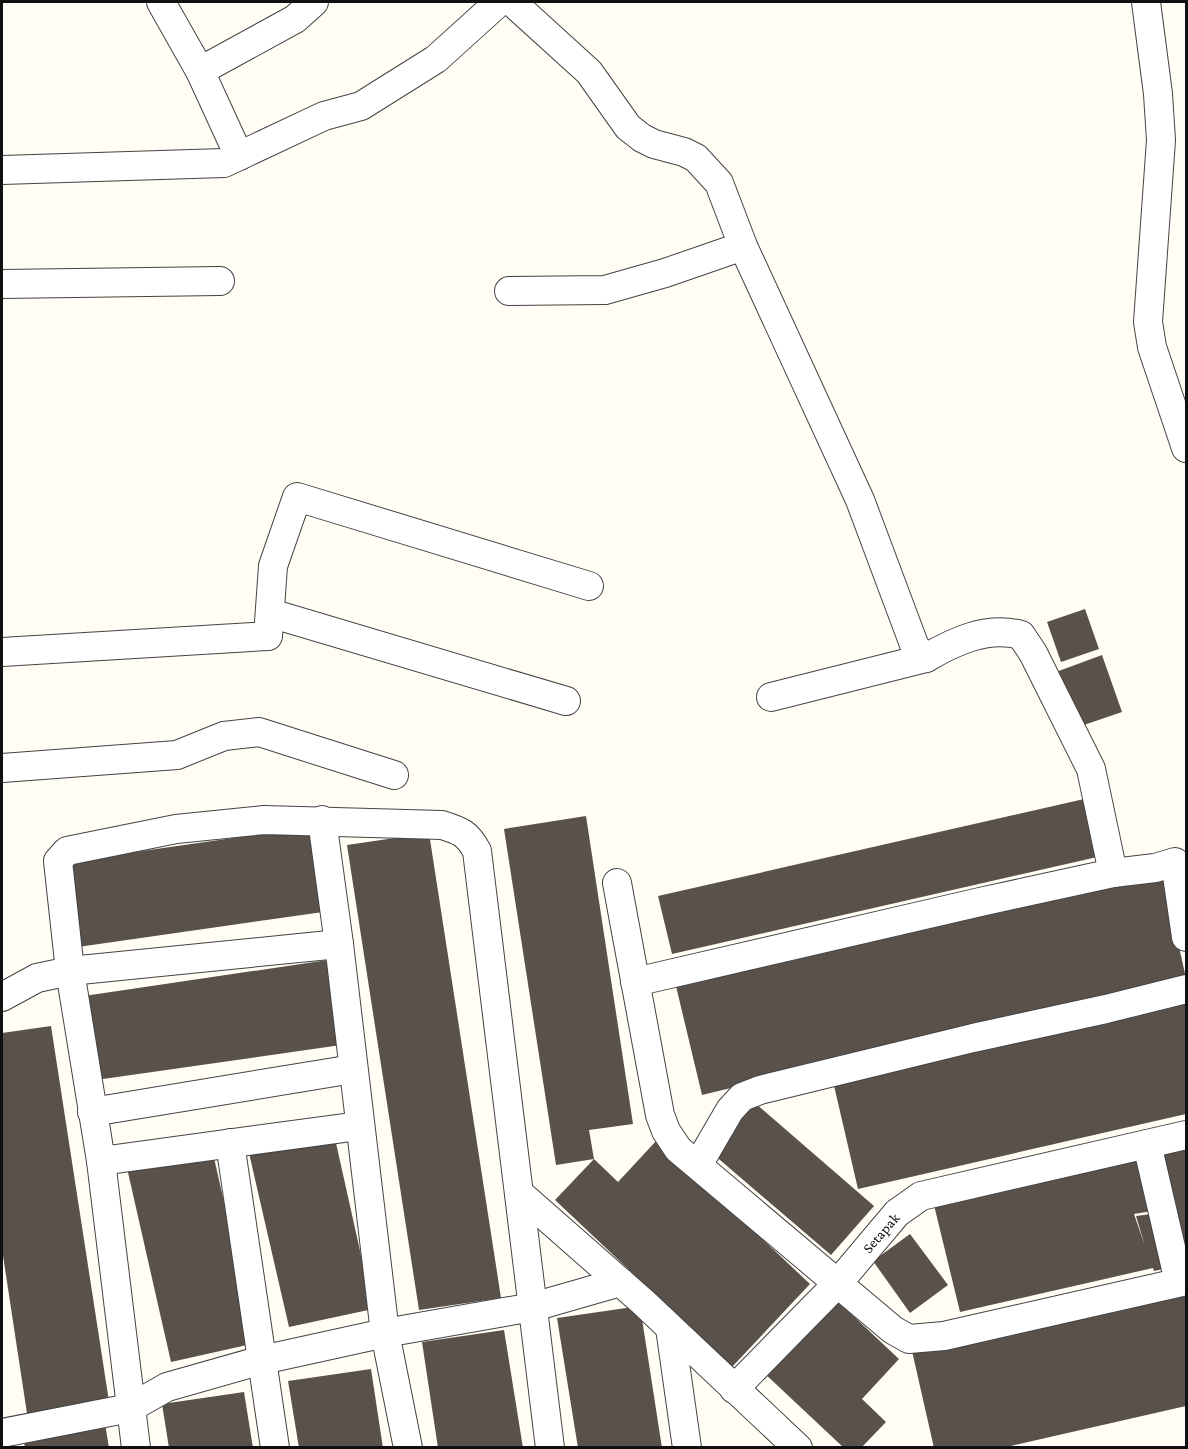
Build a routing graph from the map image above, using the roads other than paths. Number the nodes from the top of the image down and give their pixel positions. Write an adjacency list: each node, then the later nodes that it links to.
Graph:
1 (161, 2): 6 (street)
2 (314, 2): 6 (street)
3 (499, 2): 7 (street)
4 (512, 2): 9 (street)
5 (1146, 2): 13 (street)
6 (200, 71): 7 (street)
7 (239, 156): 8 (street)
8 (2, 170)
9 (743, 246): 12 (street); 17 (street)
10 (220, 281): 11 (street)
11 (2, 284)
12 (509, 291)
13 (1186, 448)
14 (589, 586): 15 (street)
15 (270, 613): 16 (street); 19 (street)
16 (2, 651)
17 (926, 658): 18 (street); 24 (street)
18 (771, 697)
19 (566, 701)
20 (2, 768): 21 (street)
21 (394, 775)
22 (322, 820): 27 (street); 28 (street); 40 (street)
23 (1181, 861): 24 (street); 26 (street)
24 (1113, 873): 29 (street)
25 (617, 884): 29 (street)
26 (1186, 938)
27 (339, 944): 28 (street); 32 (street)
28 (70, 971): 31 (street); 33 (street)
29 (635, 982): 39 (street)
30 (1186, 989): 39 (street)
31 (2, 997)
32 (352, 1069): 33 (street); 34 (street)
33 (92, 1112): 38 (street)
34 (359, 1126): 36 (street); 46 (street)
35 (1186, 1135): 37 (street, Setapak)
36 (230, 1143): 38 (street); 47 (street)
37 (1147, 1144): 42 (street); 43 (street, Setapak)
38 (101, 1161): 49 (street)
39 (698, 1165): 43 (street)
40 (519, 1193): 41 (street); 44 (street)
41 (620, 1282): 44 (street); 45 (street)
42 (1183, 1282): 43 (street)
43 (838, 1283): 48 (street, Setapak)
44 (532, 1307): 46 (street); 54 (street)
45 (669, 1329): 48 (street); 55 (street)
46 (385, 1333): 47 (street); 53 (street)
47 (262, 1360): 49 (street); 52 (street)
48 (734, 1389): 56 (street)
49 (130, 1408): 50 (street); 51 (street)
50 (2, 1433)
51 (136, 1448)
52 (275, 1448)
53 (408, 1448)
54 (550, 1448)
55 (687, 1448)
56 (798, 1448)

